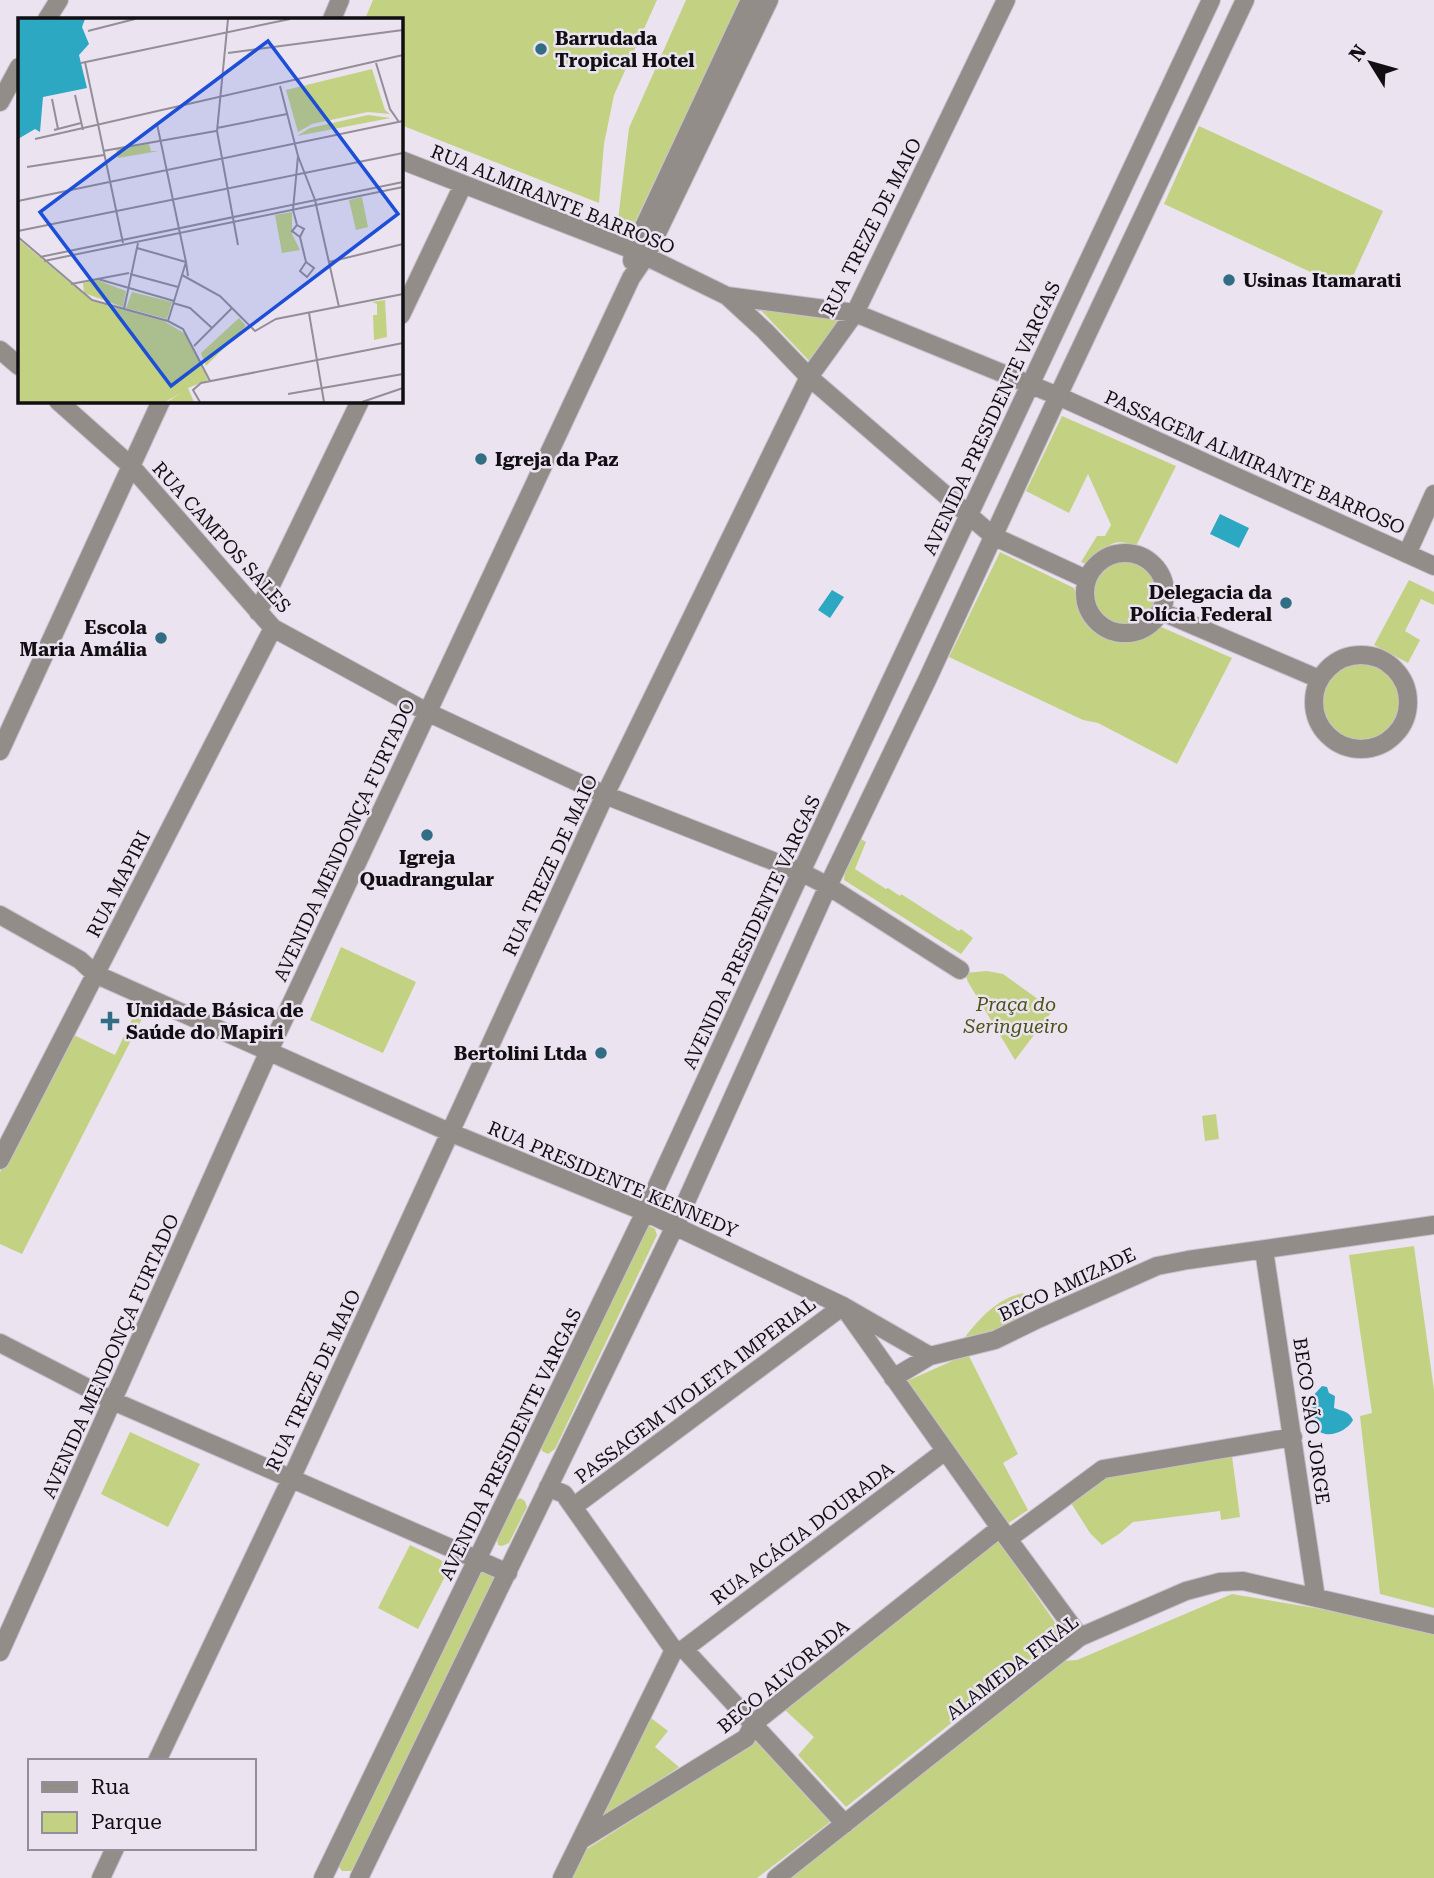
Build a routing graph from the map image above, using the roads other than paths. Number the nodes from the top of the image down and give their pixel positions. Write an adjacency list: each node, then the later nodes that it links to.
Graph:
1 (59, 0): 8 (street)
2 (340, 0): 9 (street)
3 (750, 0): 16 (street, AVENIDA MENDONÇA FURTADO)
4 (769, 0): 16 (street, AVENIDA MENDONÇA FURTADO)
5 (1006, 0): 19 (street, RUA TREZE DE MAIO)
6 (1211, 0): 10 (street, AVENIDA PRESIDENTE VARGAS)
7 (1245, 0): 11 (street)
8 (48, 18)
9 (332, 18)
10 (1197, 28): 11 (street); 23 (street, AVENIDA PRESIDENTE VARGAS)
11 (1226, 41): 24 (street)
12 (18, 69): 13 (street)
13 (0, 102)
14 (402, 160): 15 (street, RUA ALMIRANTE BARROSO)
15 (463, 185): 16 (street, RUA ALMIRANTE BARROSO); 18 (street)
16 (639, 253): 17 (street, RUA ALMIRANTE BARROSO); 39 (street, AVENIDA MENDONÇA FURTADO)
17 (727, 296): 19 (street, RUA ALMIRANTE BARROSO); 22 (street, RUA ALMIRANTE BARROSO)
18 (402, 313)
19 (855, 313): 22 (street, RUA TREZE DE MAIO); 23 (street, RUA ALMIRANTE BARROSO)
20 (0, 350): 21 (street)
21 (18, 365)
22 (809, 377): 30 (street, RUA ALMIRANTE BARROSO); 41 (street, RUA TREZE DE MAIO)
23 (1030, 384): 24 (street, RUA ALMIRANTE BARROSO); 30 (street, AVENIDA PRESIDENTE VARGAS)
24 (1058, 396): 31 (street); 32 (street, PASSAGEM ALMIRANTE BARROSO)
25 (59, 402): 28 (street, RUA CAMPOS SALES)
26 (161, 402): 28 (street)
27 (359, 402): 36 (street)
28 (131, 466): 36 (street, RUA CAMPOS SALES); 40 (street)
29 (1434, 494): 32 (street)
30 (969, 515): 31 (street, RUA ALMIRANTE BARROSO); 42 (street, AVENIDA PRESIDENTE VARGAS)
31 (992, 536): 34 (street); 43 (street)
32 (1407, 554): 33 (street, PASSAGEM ALMIRANTE BARROSO)
33 (1434, 566)
34 (1086, 579): 35 (street); 35 (street)
35 (1160, 611): 38 (street)
36 (258, 612): 37 (street, RUA CAMPOS SALES)
37 (273, 628): 39 (street, RUA CAMPOS SALES); 46 (street, RUA MAPIRI)
38 (1319, 678): 38 (street)
39 (427, 712): 41 (street, RUA CAMPOS SALES); 47 (street, AVENIDA MENDONÇA FURTADO)
40 (0, 751)
41 (605, 795): 42 (street, RUA CAMPOS SALES); 48 (street, RUA TREZE DE MAIO)
42 (800, 872): 43 (street, RUA CAMPOS SALES); 50 (street, AVENIDA PRESIDENTE VARGAS)
43 (828, 886): 45 (street, RUA CAMPOS SALES); 52 (street)
44 (0, 915): 46 (street, RUA PRESIDENTE KENNEDY)
45 (960, 970)
46 (95, 974): 47 (street, RUA PRESIDENTE KENNEDY); 49 (street, RUA MAPIRI)
47 (268, 1053): 48 (street, RUA PRESIDENTE KENNEDY); 58 (street, AVENIDA MENDONÇA FURTADO)
48 (449, 1132): 50 (street, RUA PRESIDENTE KENNEDY); 61 (street, RUA TREZE DE MAIO)
49 (0, 1160)
50 (645, 1212): 52 (street, RUA PRESIDENTE KENNEDY); 65 (street, AVENIDA PRESIDENTE VARGAS)
51 (1434, 1225): 53 (street, BECO AMIZADE)
52 (675, 1226): 54 (street, RUA PRESIDENTE KENNEDY); 62 (street)
53 (1264, 1250): 56 (street, BECO AMIZADE); 59 (street, BECO SÃO JORGE)
54 (843, 1306): 56 (street); 57 (street, RUA PRESIDENTE KENNEDY); 63 (street, PASSAGEM VIOLETA IMPERIAL)
55 (0, 1343): 58 (street)
56 (930, 1356): 57 (street, BECO AMIZADE)
57 (893, 1378): 60 (street, RUA PRESIDENTE KENNEDY)
58 (113, 1401): 61 (street); 71 (street, AVENIDA MENDONÇA FURTADO)
59 (1293, 1437): 64 (street, BECO ALVORADA); 67 (street, BECO SÃO JORGE)
60 (945, 1451): 64 (street, RUA PRESIDENTE KENNEDY); 70 (street, RUA ACÁCIA DOURADA)
61 (291, 1479): 65 (street); 73 (street, RUA TREZE DE MAIO)
62 (548, 1486): 63 (street); 66 (street)
63 (573, 1507): 70 (street)
64 (1004, 1534): 69 (street, RUA PRESIDENTE KENNEDY); 72 (street, BECO ALVORADA)
65 (478, 1559): 66 (street); 77 (street, AVENIDA PRESIDENTE VARGAS)
66 (508, 1573): 79 (street)
67 (1316, 1598): 68 (street, ALAMEDA FINAL); 69 (street, ALAMEDA FINAL)
68 (1434, 1625)
69 (1080, 1637): 74 (street, ALAMEDA FINAL)
70 (679, 1649): 72 (street); 75 (street)
71 (0, 1652)
72 (754, 1723): 74 (street); 75 (street, BECO ALVORADA)
73 (158, 1759)
74 (845, 1824): 81 (street, ALAMEDA FINAL)
75 (581, 1840): 80 (street)
76 (114, 1850): 78 (street)
77 (329, 1876)
78 (101, 1878)
79 (359, 1878)
80 (562, 1878)
81 (776, 1878)

